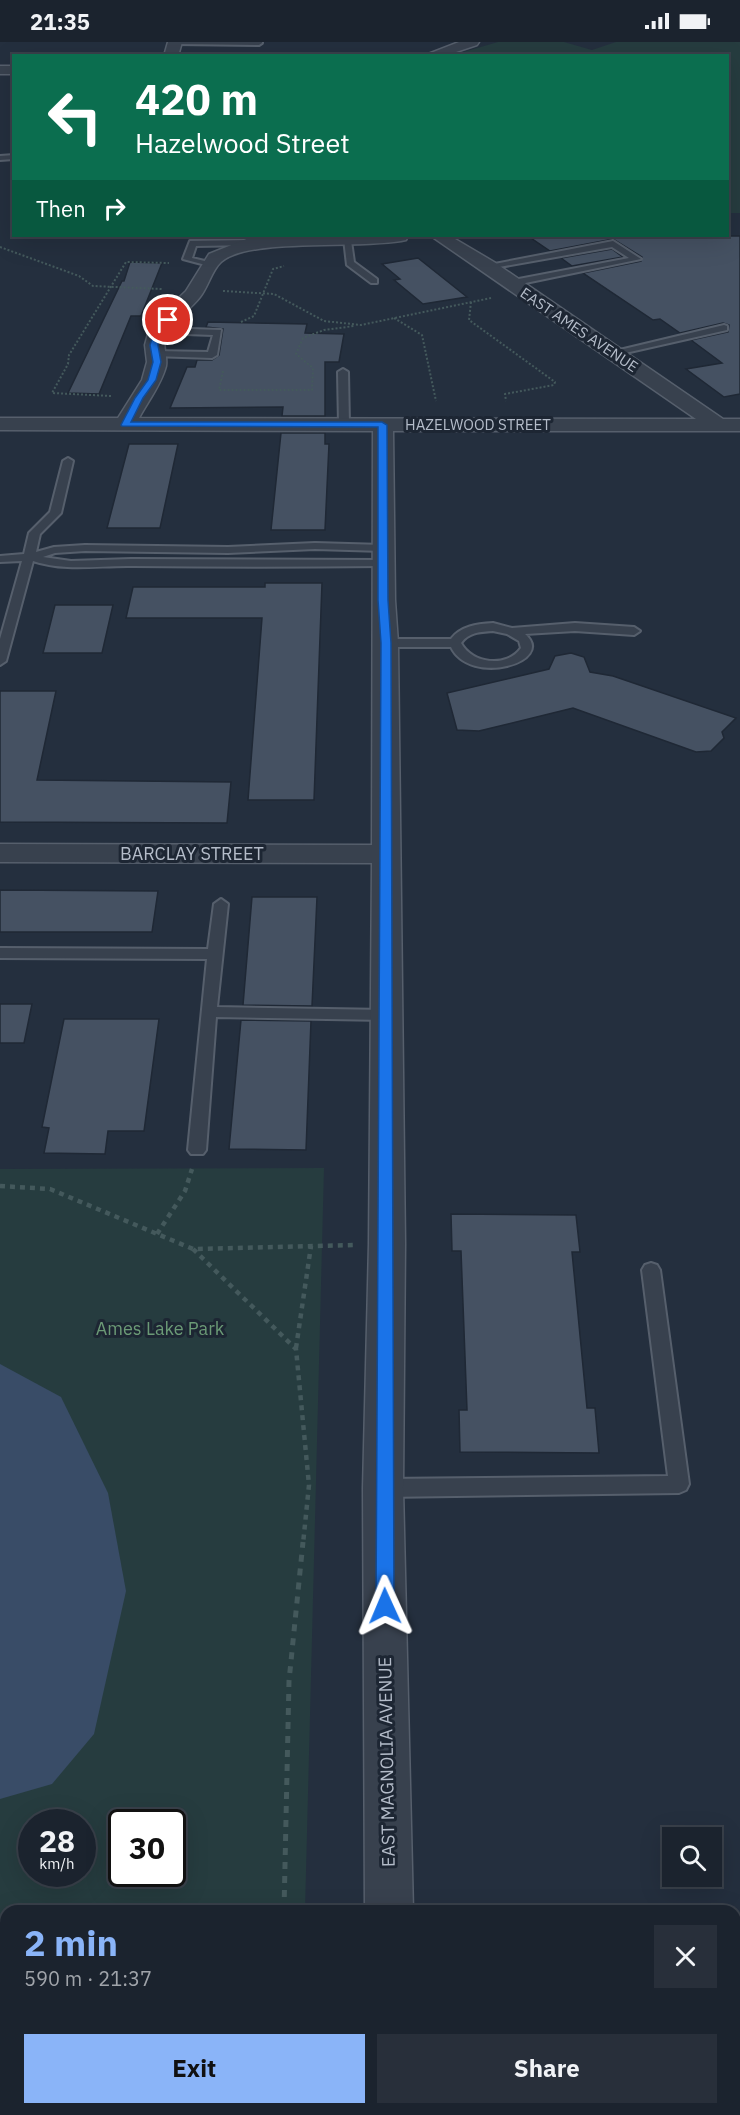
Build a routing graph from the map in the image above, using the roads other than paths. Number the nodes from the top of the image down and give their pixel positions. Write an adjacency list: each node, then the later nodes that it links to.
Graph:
1 (175, 42): 3 (lane)
2 (472, 42): 4 (street)
3 (259, 43)
4 (435, 54)
5 (394, 237): 7 (street)
6 (441, 237): 10 (street, EAST AMES AVENUE)
7 (341, 241): 8 (street); 11 (lane)
8 (249, 243): 9 (street); 9 (lane)
9 (203, 263): 14 (street)
10 (488, 266): 12 (street, EAST AMES AVENUE); 12 (lane)
11 (374, 281)
12 (517, 287): 15 (street, EAST AMES AVENUE)
13 (724, 328): 15 (lane)
14 (160, 331): 16 (street); 16 (lane)
15 (612, 352): 22 (street, EAST AMES AVENUE)
16 (156, 354): 19 (street)
17 (344, 372): 20 (lane)
18 (0, 424): 19 (street, HAZELWOOD STREET)
19 (125, 425): 20 (street, HAZELWOOD STREET)
20 (344, 425): 21 (street, HAZELWOOD STREET)
21 (382, 425): 22 (street, HAZELWOOD STREET); 25 (street, EAST MAGNOLIA AVENUE)
22 (718, 425): 23 (street, HAZELWOOD STREET)
23 (740, 425)
24 (68, 461): 26 (lane)
25 (383, 555): 26 (lane); 26 (lane); 30 (street, EAST MAGNOLIA AVENUE)
26 (30, 556): 27 (lane); 32 (lane)
27 (0, 559)
28 (513, 631): 29 (lane); 31 (lane); 31 (lane)
29 (634, 631)
30 (386, 643): 31 (lane); 34 (street, EAST MAGNOLIA AVENUE)
31 (455, 644)
32 (0, 661)
33 (0, 853): 34 (street, BARCLAY STREET)
34 (385, 854): 39 (street, EAST MAGNOLIA AVENUE)
35 (221, 904): 37 (lane)
36 (0, 953): 37 (lane)
37 (215, 954): 38 (lane)
38 (208, 1012): 39 (lane); 40 (lane)
39 (386, 1016): 42 (street, EAST MAGNOLIA AVENUE)
40 (197, 1150)
41 (651, 1270): 42 (lane)
42 (383, 1488): 43 (street, EAST MAGNOLIA AVENUE)
43 (389, 1905)

